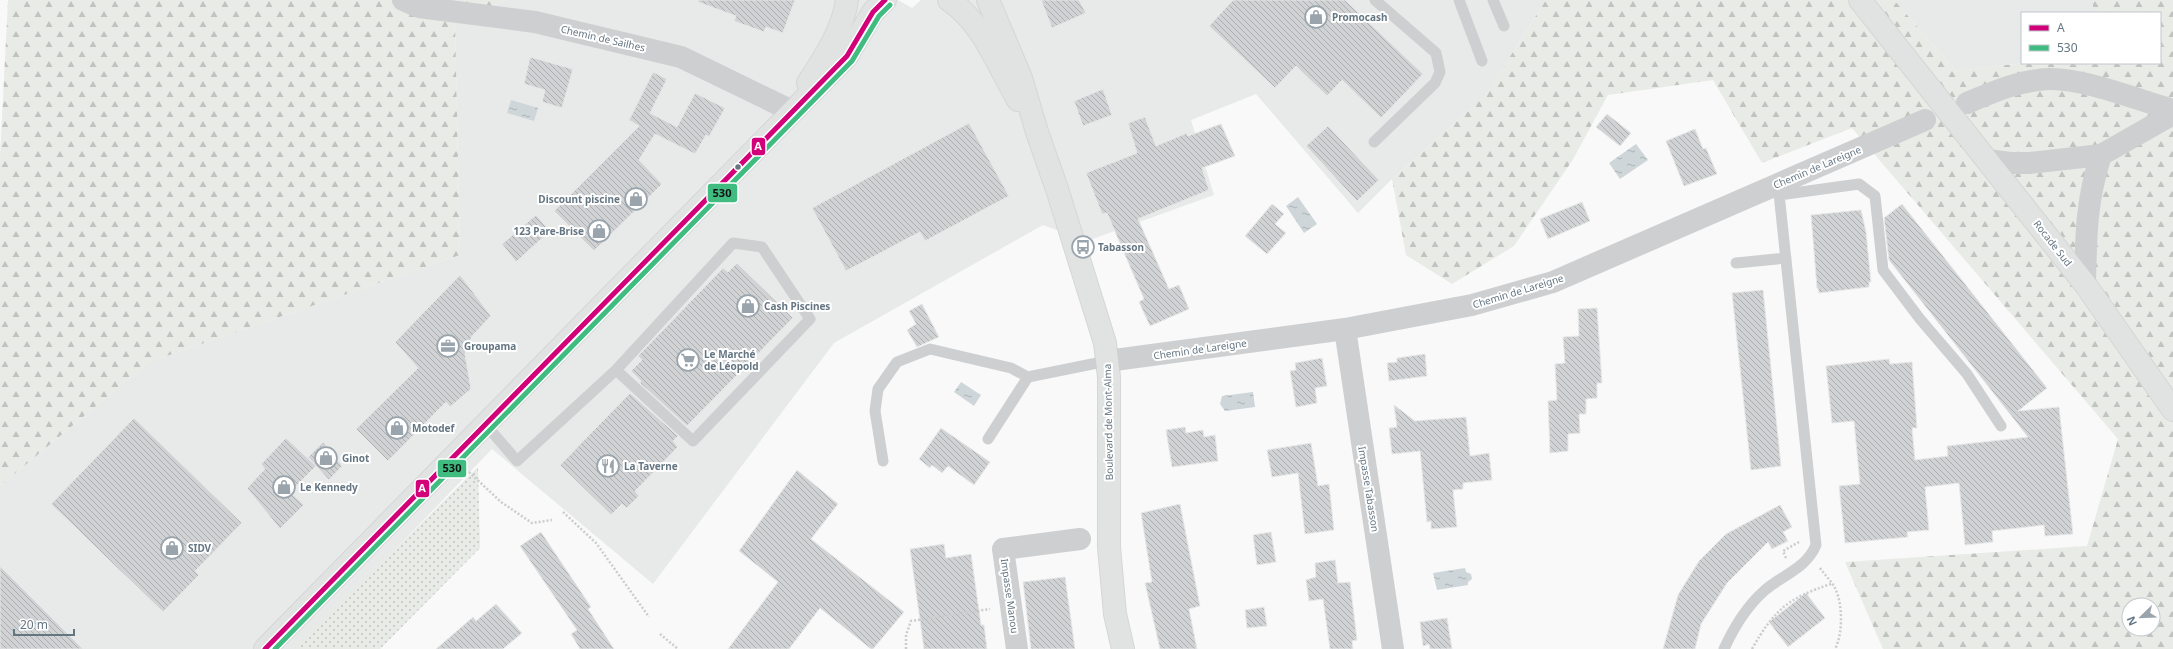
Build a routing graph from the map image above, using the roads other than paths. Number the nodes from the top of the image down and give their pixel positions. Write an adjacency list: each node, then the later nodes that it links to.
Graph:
1 (403, 0): 16 (street, Chemin de Sailhes)
2 (847, 0): 16 (main road)
3 (885, 0): 16 (main road)
4 (949, 0): 19 (main road, Boulevard de Mont-Alma)
5 (988, 0): 19 (main road, Boulevard de Mont-Alma)
6 (1375, 0): 20 (lane)
7 (1459, 0): 12 (lane)
8 (1493, 0): 11 (lane)
9 (1845, 0): 13 (main road, Rocade Sud)
10 (1860, 0): 13 (main road, Rocade Sud)
11 (1504, 26)
12 (1482, 61)
13 (1926, 82): 22 (main road, Rocade Sud)
14 (1967, 103): 15 (street)
15 (2173, 110)
16 (792, 111): 32 (main road)
17 (2173, 114): 21 (street)
18 (1925, 120): 23 (street, Chemin de Lareigne)
19 (1036, 132): 28 (main road, Boulevard de Mont-Alma)
20 (1374, 142)
21 (2101, 154): 22 (street); 26 (street)
22 (1987, 160): 26 (main road, Rocade Sud)
23 (1779, 190): 24 (lane); 27 (street, Chemin de Lareigne); 33 (lane)
24 (1786, 258): 25 (lane); 41 (lane)
25 (1736, 263)
26 (2085, 284): 31 (main road, Rocade Sud)
27 (1345, 329): 28 (street, Chemin de Lareigne); 40 (street, Impasse Tabasson)
28 (1107, 361): 30 (lane); 39 (main road, Boulevard de Mont-Alma)
29 (616, 370): 29 (lane); 32 (lane)
30 (1028, 377): 34 (lane); 35 (lane)
31 (2173, 410)
32 (486, 425): 37 (main road)
33 (2001, 426)
34 (988, 439)
35 (883, 461)
36 (1080, 539): 38 (street, Impasse Manou)
37 (265, 649)
38 (1017, 649)
39 (1123, 649)
40 (1393, 649)
41 (1724, 649)

